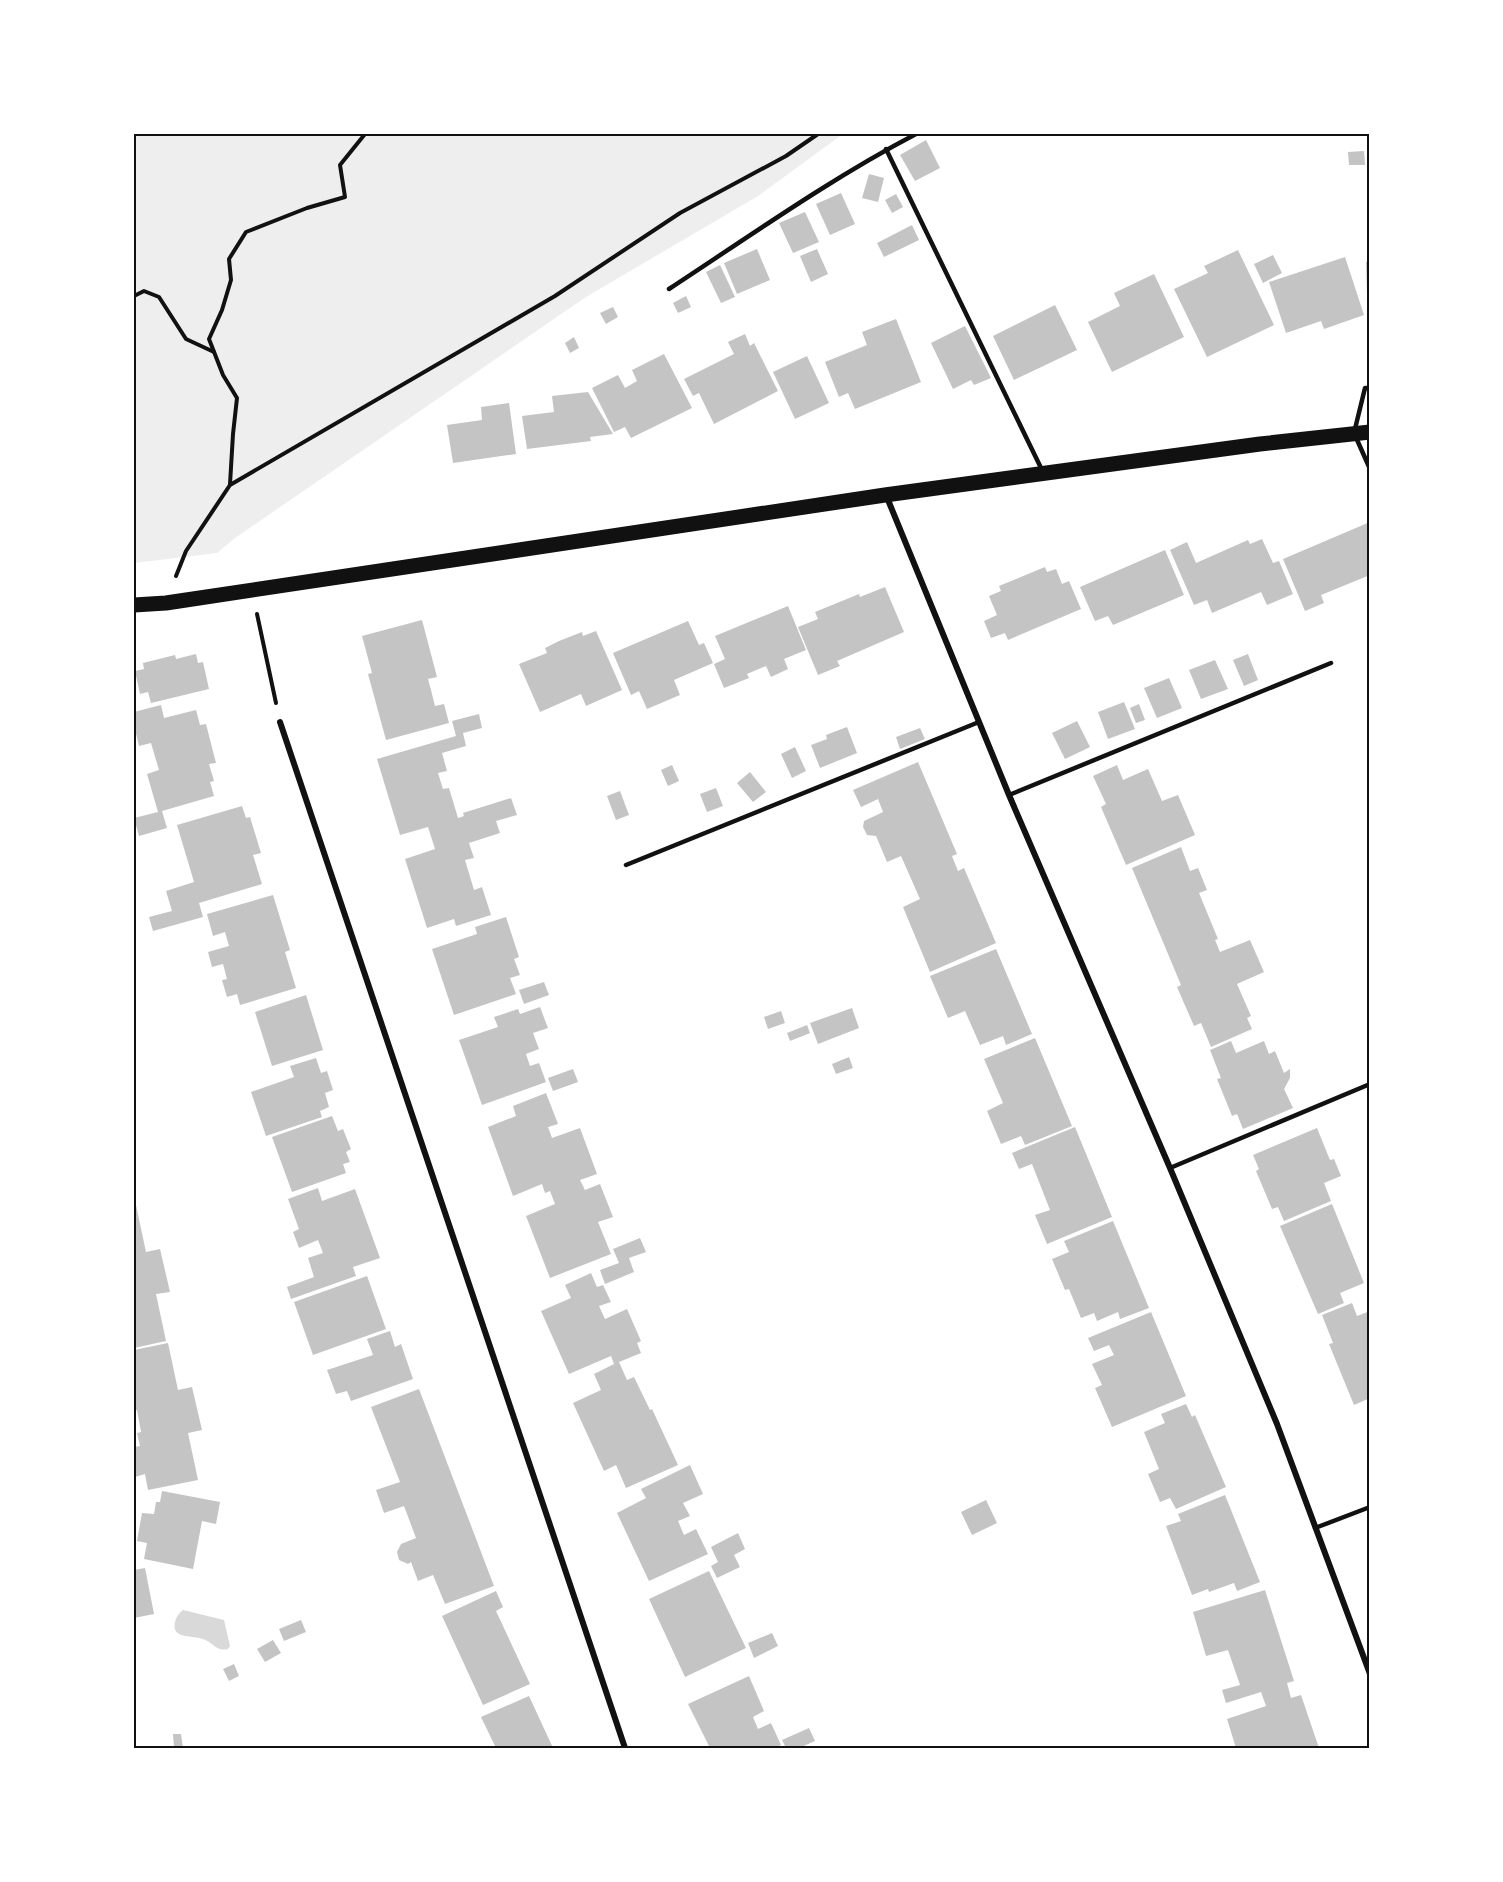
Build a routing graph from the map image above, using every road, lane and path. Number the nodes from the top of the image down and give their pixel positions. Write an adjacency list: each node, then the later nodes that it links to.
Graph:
1 (364, 134): 7 (path)
2 (818, 134): 12 (path)
3 (916, 134): 4 (lane)
4 (886, 149): 5 (lane); 11 (lane)
5 (669, 289)
6 (134, 296): 7 (path)
7 (215, 352): 12 (path)
8 (1370, 388): 9 (lane)
9 (1362, 432): 10 (lane); 11 (main road)
10 (1370, 469)
11 (1044, 475): 13 (main road)
12 (230, 485): 15 (path)
13 (885, 495): 14 (main road); 19 (street)
14 (252, 590): 15 (main road); 18 (path)
15 (166, 603): 16 (main road)
16 (134, 605)
17 (1331, 663): 20 (lane)
18 (280, 722): 27 (street)
19 (979, 722): 20 (street); 21 (lane)
20 (1009, 795): 23 (street)
21 (626, 865)
22 (1370, 1084): 23 (lane)
23 (1170, 1168): 25 (street)
24 (1370, 1507): 25 (lane)
25 (1315, 1528): 26 (street)
26 (1370, 1674)
27 (626, 1749)

